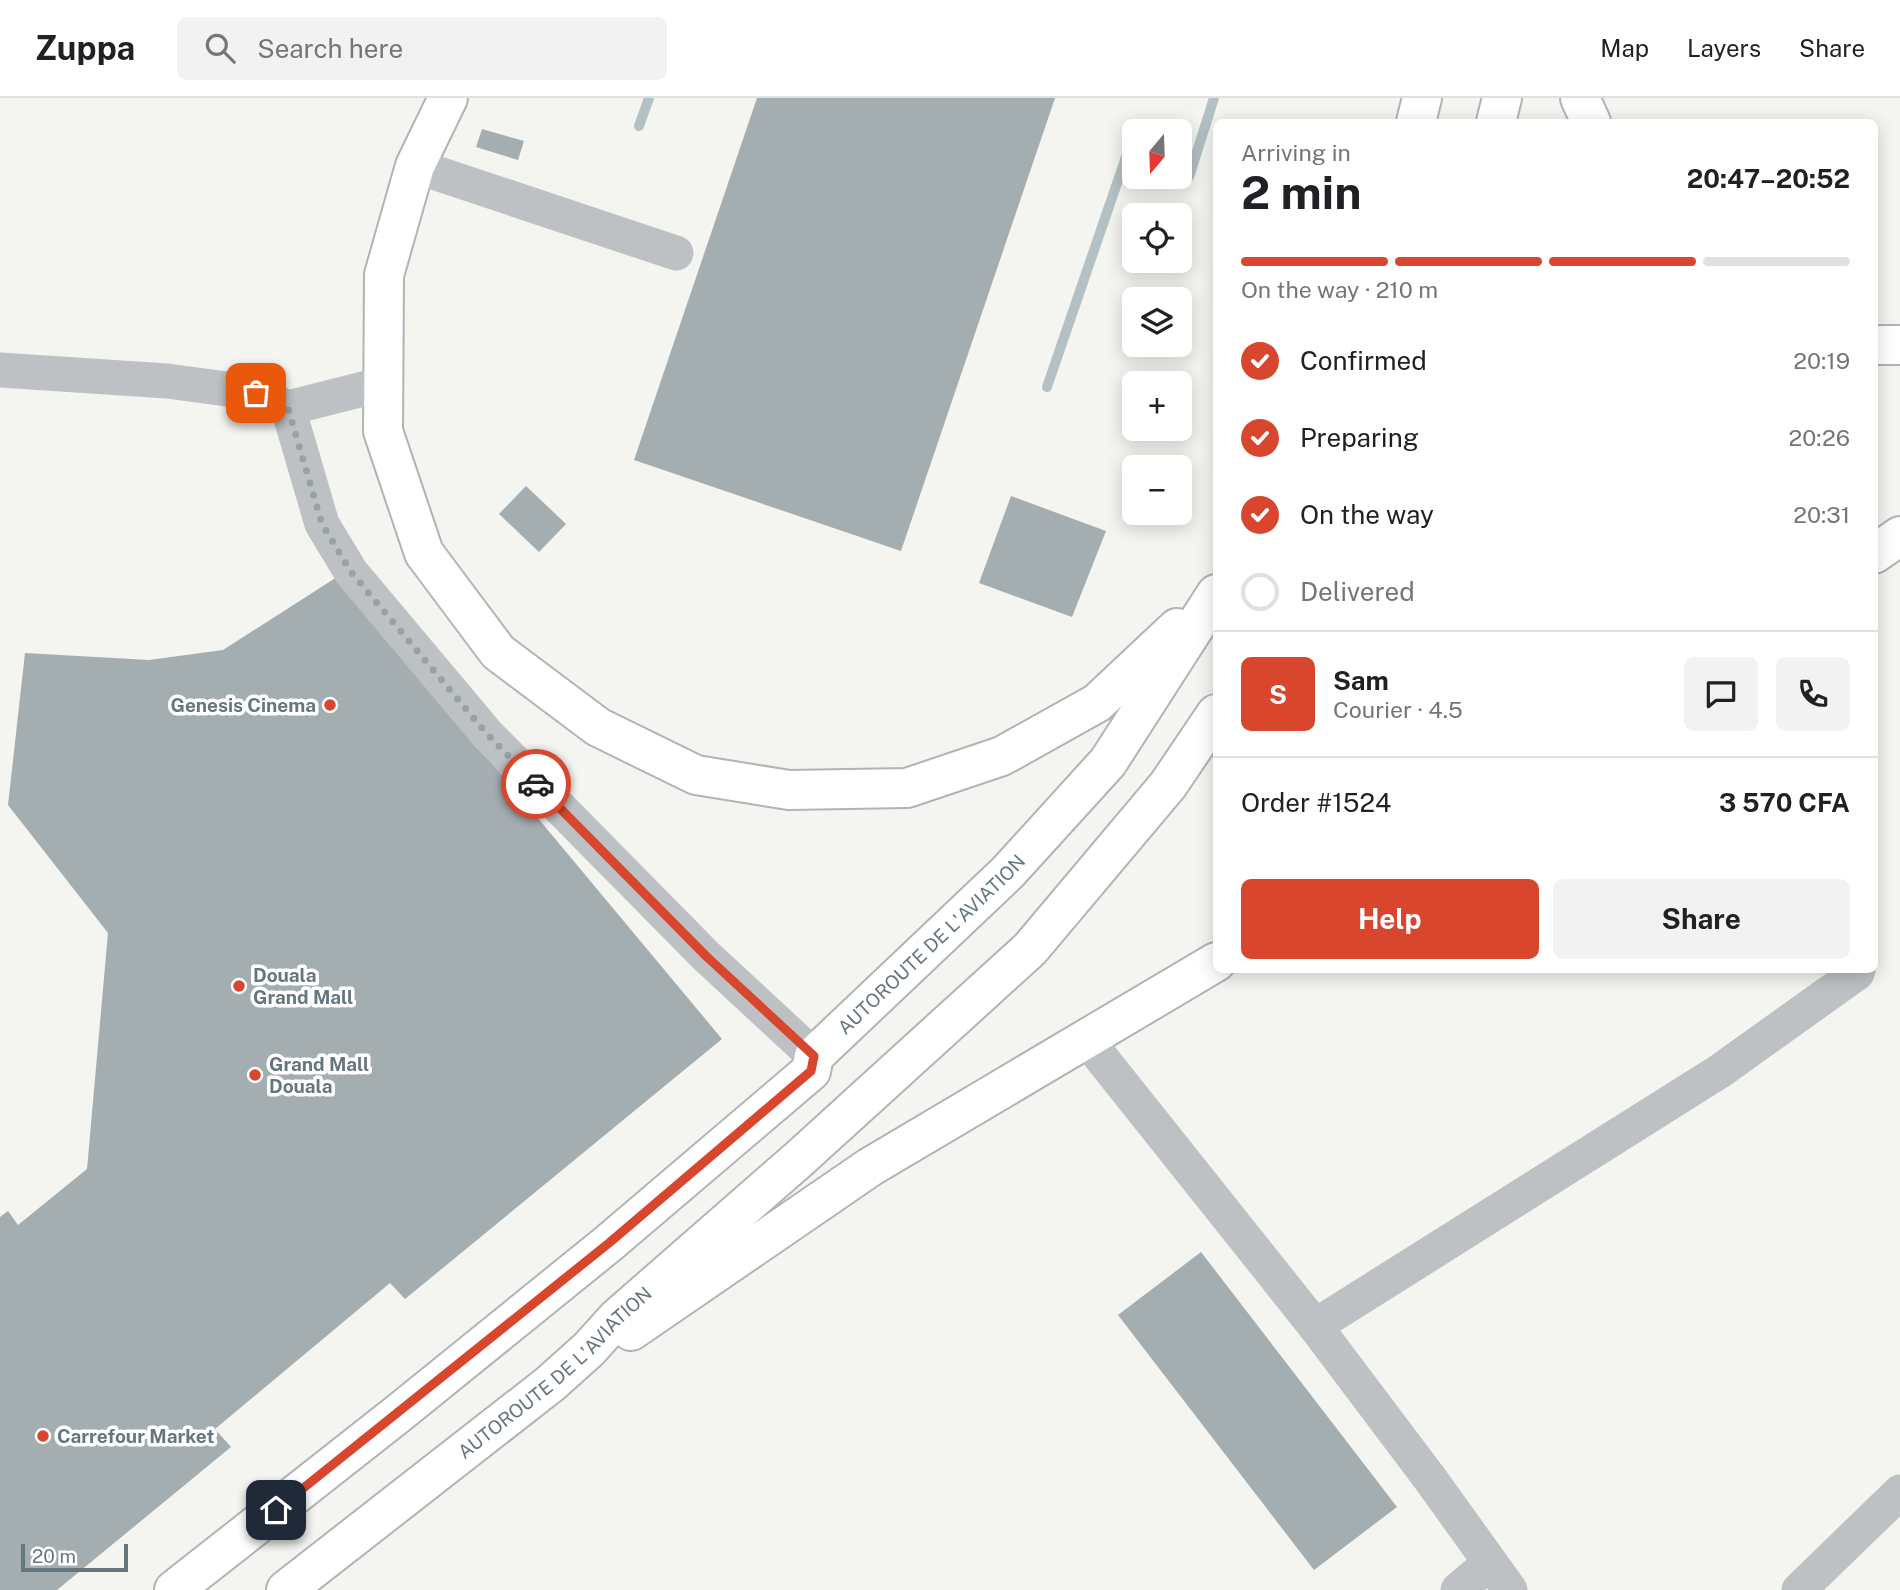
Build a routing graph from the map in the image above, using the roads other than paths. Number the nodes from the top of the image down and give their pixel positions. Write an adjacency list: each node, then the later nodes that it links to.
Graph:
1 (448, 98): 8 (highway)
2 (1422, 98): 5 (highway)
3 (1502, 98): 6 (highway)
4 (1580, 98): 7 (highway)
5 (1417, 119)
6 (1497, 119)
7 (1590, 119)
8 (415, 166): 9 (street); 13 (highway)
9 (676, 253)
10 (1878, 345): 11 (highway)
11 (1900, 345)
12 (1, 370): 14 (street)
13 (383, 384): 14 (street); 17 (highway)
14 (288, 408): 23 (street)
15 (1900, 536): 16 (highway)
16 (1878, 551)
17 (1213, 589)
18 (1213, 599): 23 (highway, AUTOROUTE DE L'AVIATION)
19 (1213, 718): 25 (highway, AUTOROUTE DE L'AVIATION)
20 (1213, 964): 22 (highway)
21 (1857, 973): 24 (street)
22 (1087, 1040): 24 (street); 25 (highway)
23 (814, 1056): 28 (highway, AUTOROUTE DE L'AVIATION)
24 (1315, 1326): 27 (street)
25 (550, 1384): 29 (highway, AUTOROUTE DE L'AVIATION)
26 (1900, 1492): 31 (street)
27 (1500, 1576): 30 (street)
28 (174, 1590)
29 (286, 1590)
30 (1458, 1590)
31 (1799, 1590)

